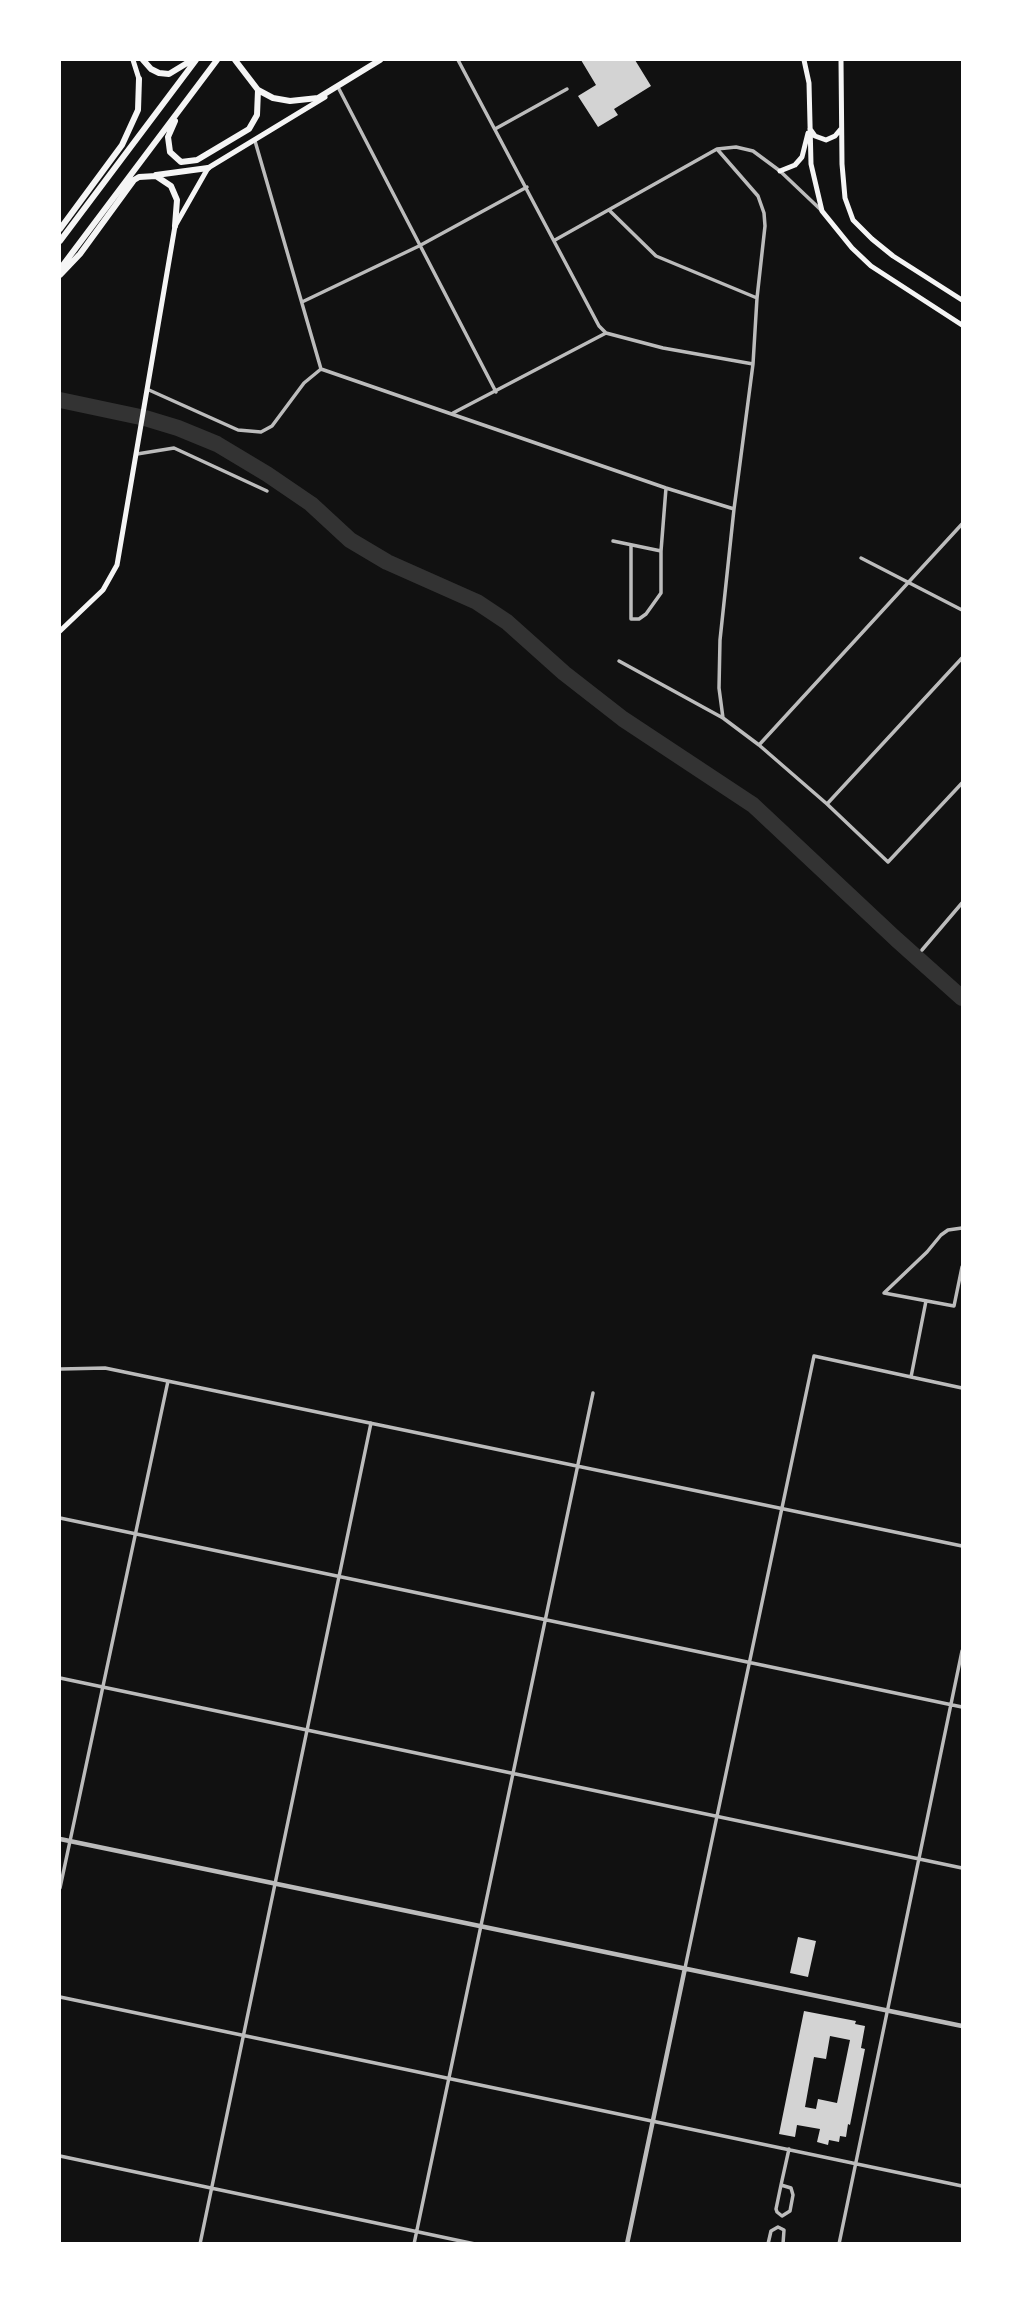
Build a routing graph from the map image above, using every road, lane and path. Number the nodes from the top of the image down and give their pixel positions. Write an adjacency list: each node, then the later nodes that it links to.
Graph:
1 (133, 60): 12 (main road)
2 (143, 60): 3 (highway)
3 (194, 60): 31 (highway)
4 (217, 60): 16 (highway)
5 (235, 60): 15 (highway)
6 (380, 60): 11 (highway)
7 (386, 60): 11 (main road)
8 (458, 60): 19 (street)
9 (804, 60): 17 (main road)
10 (841, 60): 18 (main road)
11 (363, 70): 13 (main road); 15 (highway)
12 (139, 79): 29 (highway)
13 (339, 89): 20 (main road); 32 (street)
14 (567, 89): 19 (street)
15 (258, 90): 16 (highway)
16 (184, 104): 33 (highway)
17 (809, 127): 18 (main road); 23 (main road); 27 (main road)
18 (841, 127): 36 (main road)
19 (495, 129): 25 (street)
20 (255, 140): 22 (main road); 37 (street)
21 (717, 149): 23 (street); 26 (street); 35 (street)
22 (208, 168): 24 (highway); 28 (main road)
23 (780, 171): 27 (street)
24 (151, 176): 28 (highway); 34 (highway)
25 (527, 187): 30 (street); 32 (street)
26 (610, 211): 30 (street); 35 (street)
27 (822, 211): 38 (main road)
28 (176, 226): 42 (main road)
29 (60, 229)
30 (555, 240): 39 (street)
31 (60, 241)
32 (419, 246): 37 (street); 43 (street)
33 (60, 269)
34 (60, 275)
35 (757, 298): 40 (street)
36 (962, 300)
37 (302, 302): 41 (street)
38 (962, 325)
39 (606, 333): 40 (street); 43 (street)
40 (753, 364): 48 (street)
41 (321, 369): 42 (street); 44 (street)
42 (149, 390): 45 (main road)
43 (496, 392): 44 (street)
44 (452, 414): 46 (street)
45 (137, 454): 47 (street); 56 (main road)
46 (666, 488): 48 (street); 52 (street)
47 (267, 491)
48 (734, 509): 59 (street)
49 (962, 524): 54 (street)
50 (613, 541): 51 (street)
51 (631, 546): 52 (street); 52 (street)
52 (661, 551)
53 (861, 558): 54 (street)
54 (910, 582): 55 (street); 60 (street)
55 (962, 610)
56 (60, 631)
57 (962, 657): 62 (street)
58 (620, 661): 59 (street)
59 (723, 718): 60 (street)
60 (759, 745): 62 (street)
61 (962, 783): 62 (street)
62 (827, 804)
63 (962, 903): 64 (street)
64 (922, 950)
65 (962, 1228): 67 (street)
66 (962, 1267): 67 (street)
67 (926, 1301): 69 (street)
68 (61, 1369): 70 (street)
69 (912, 1377): 71 (street); 75 (street)
70 (168, 1381): 73 (street); 77 (street)
71 (962, 1388)
72 (593, 1393): 74 (street)
73 (371, 1423): 74 (street); 79 (street)
74 (577, 1466): 75 (street); 80 (street)
75 (782, 1508): 78 (street); 82 (street)
76 (60, 1518): 77 (street)
77 (135, 1534): 79 (street); 84 (street)
78 (962, 1546)
79 (339, 1576): 80 (street); 87 (street)
80 (545, 1619): 82 (street); 88 (street)
81 (962, 1651): 85 (street)
82 (750, 1662): 85 (street); 89 (street)
83 (60, 1678): 84 (street)
84 (103, 1687): 87 (street); 91 (street)
85 (951, 1705): 86 (street); 92 (street)
86 (962, 1707)
87 (307, 1730): 88 (street); 94 (street)
88 (513, 1773): 89 (street); 96 (street)
89 (717, 1816): 92 (street); 97 (street)
90 (60, 1839): 91 (street)
91 (70, 1841): 94 (street); 95 (street)
92 (919, 1859): 93 (street); 99 (street)
93 (962, 1868)
94 (275, 1884): 96 (street); 101 (street)
95 (60, 1888)
96 (481, 1926): 97 (street); 102 (street)
97 (685, 1968): 99 (street); 103 (street)
98 (60, 1997): 101 (street)
99 (887, 2010): 100 (street); 106 (street)
100 (962, 2026)
101 (244, 2035): 102 (street); 109 (street)
102 (449, 2078): 103 (street); 110 (street)
103 (653, 2121): 104 (street); 114 (street)
104 (789, 2149): 106 (street); 107 (street)
105 (60, 2156): 109 (street)
106 (855, 2163): 108 (street); 117 (street)
107 (781, 2185): 107 (street)
108 (962, 2186)
109 (212, 2188): 110 (street); 111 (street)
110 (417, 2231): 112 (street); 113 (street)
111 (200, 2244)
112 (414, 2244)
113 (475, 2244)
114 (627, 2244)
115 (768, 2244): 116 (street)
116 (783, 2244)
117 (839, 2244)

